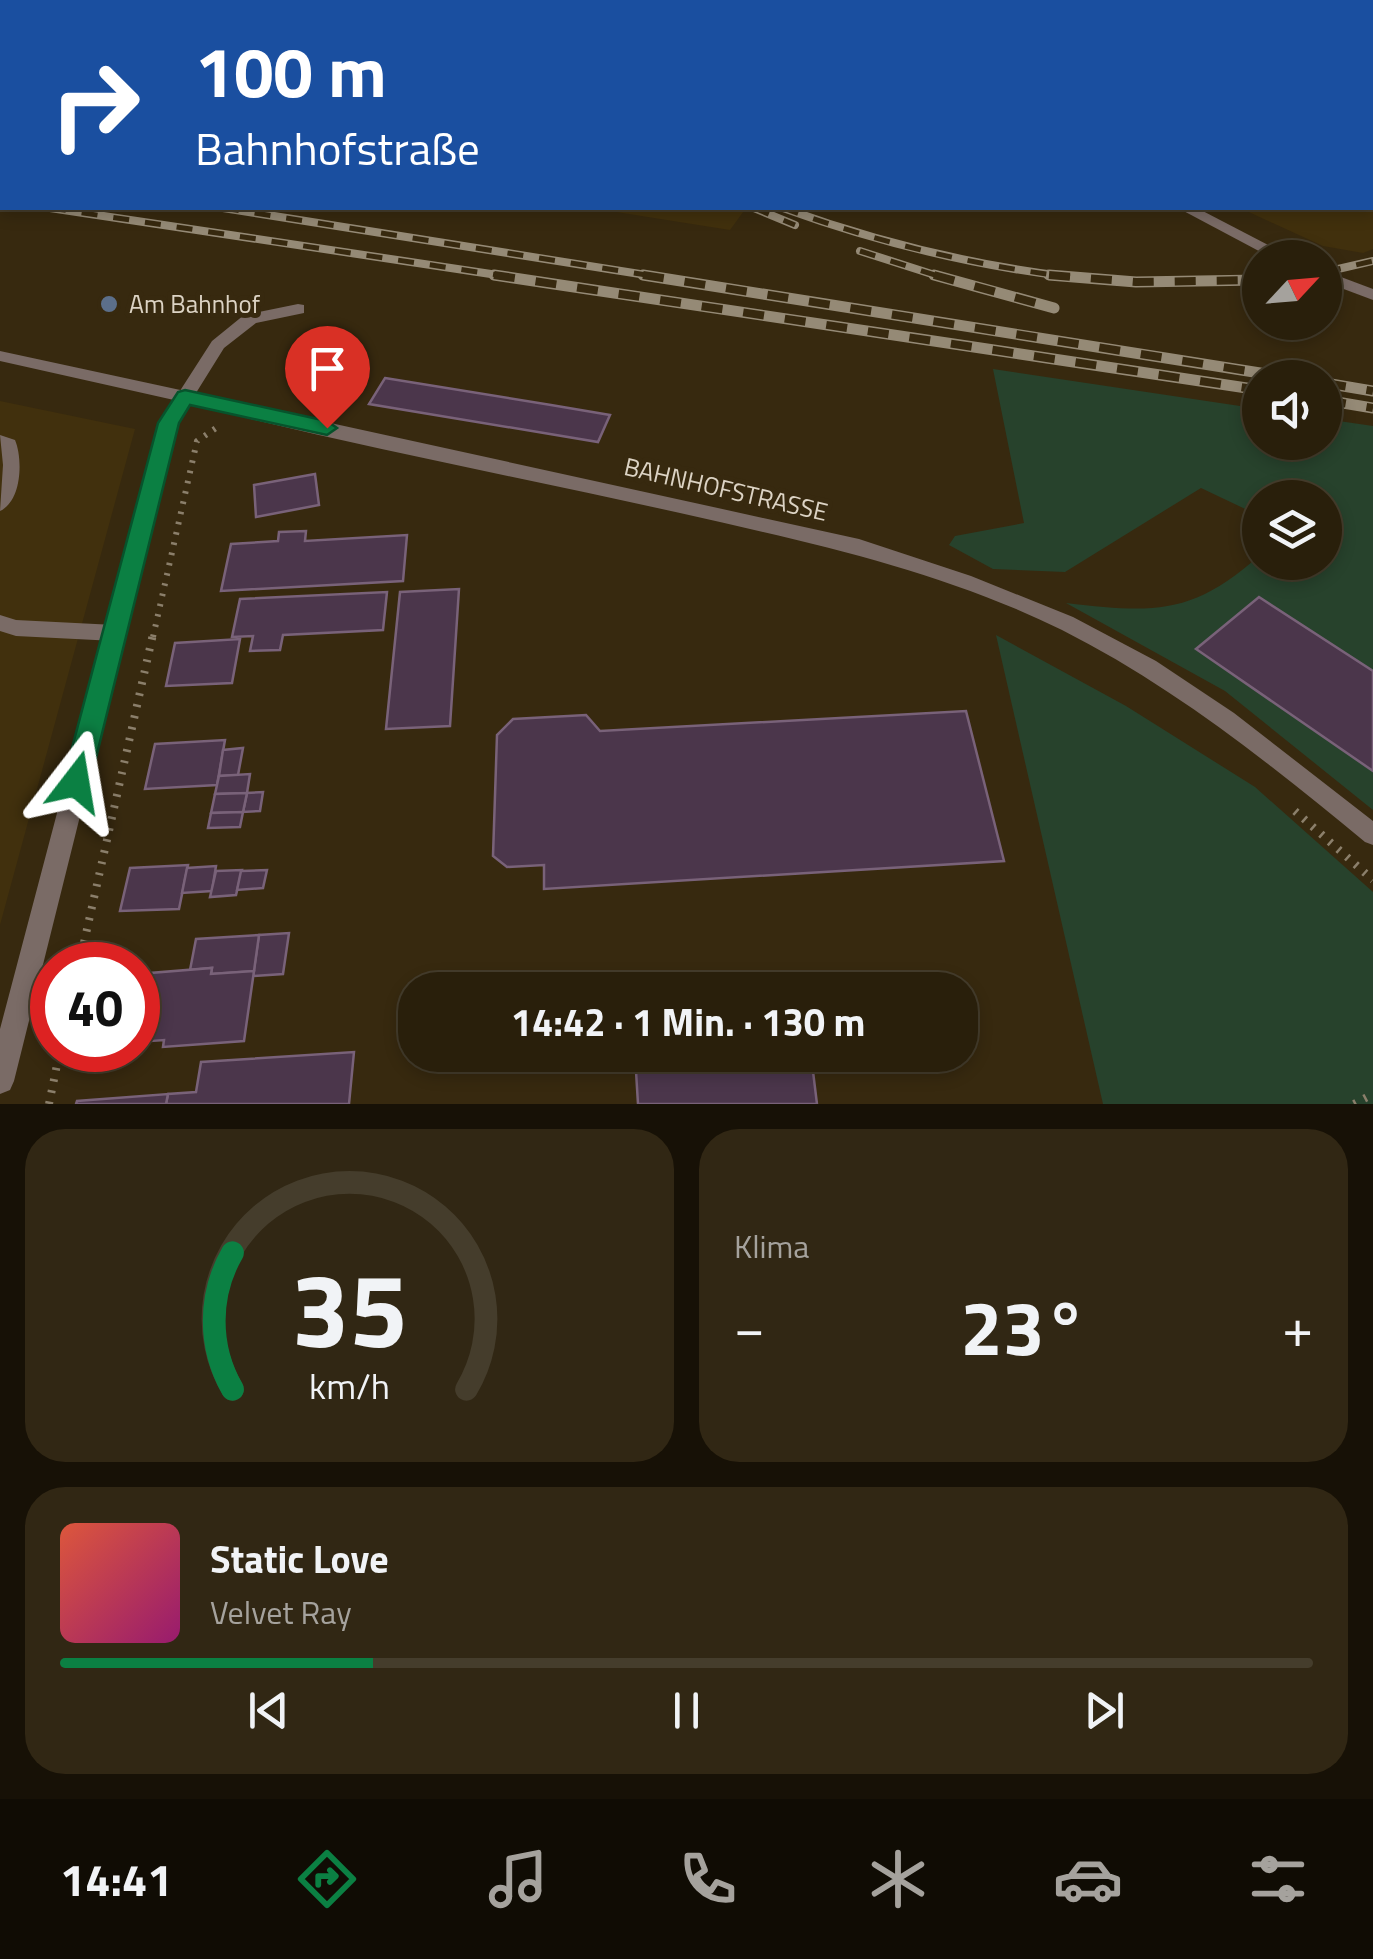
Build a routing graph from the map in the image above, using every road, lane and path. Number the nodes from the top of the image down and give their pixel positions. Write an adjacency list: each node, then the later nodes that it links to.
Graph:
1 (1190, 210): 2 (street)
2 (1249, 240)
3 (1342, 283): 4 (street)
4 (1373, 295)
5 (298, 309): 7 (street)
6 (0, 356): 7 (street, BAHNHOFSTRASSE)
7 (185, 397): 12 (street); 14 (street, BAHNHOFSTRASSE)
8 (223, 424): 16 (path)
9 (0, 441): 10 (street)
10 (0, 504)
11 (0, 623): 12 (street)
12 (115, 633): 18 (street)
13 (1290, 807): 15 (path)
14 (1373, 835)
15 (1373, 880)
16 (84, 942)
17 (55, 1072): 20 (path)
18 (0, 1081)
19 (1373, 1094): 21 (path)
20 (48, 1104)
21 (1354, 1104)

